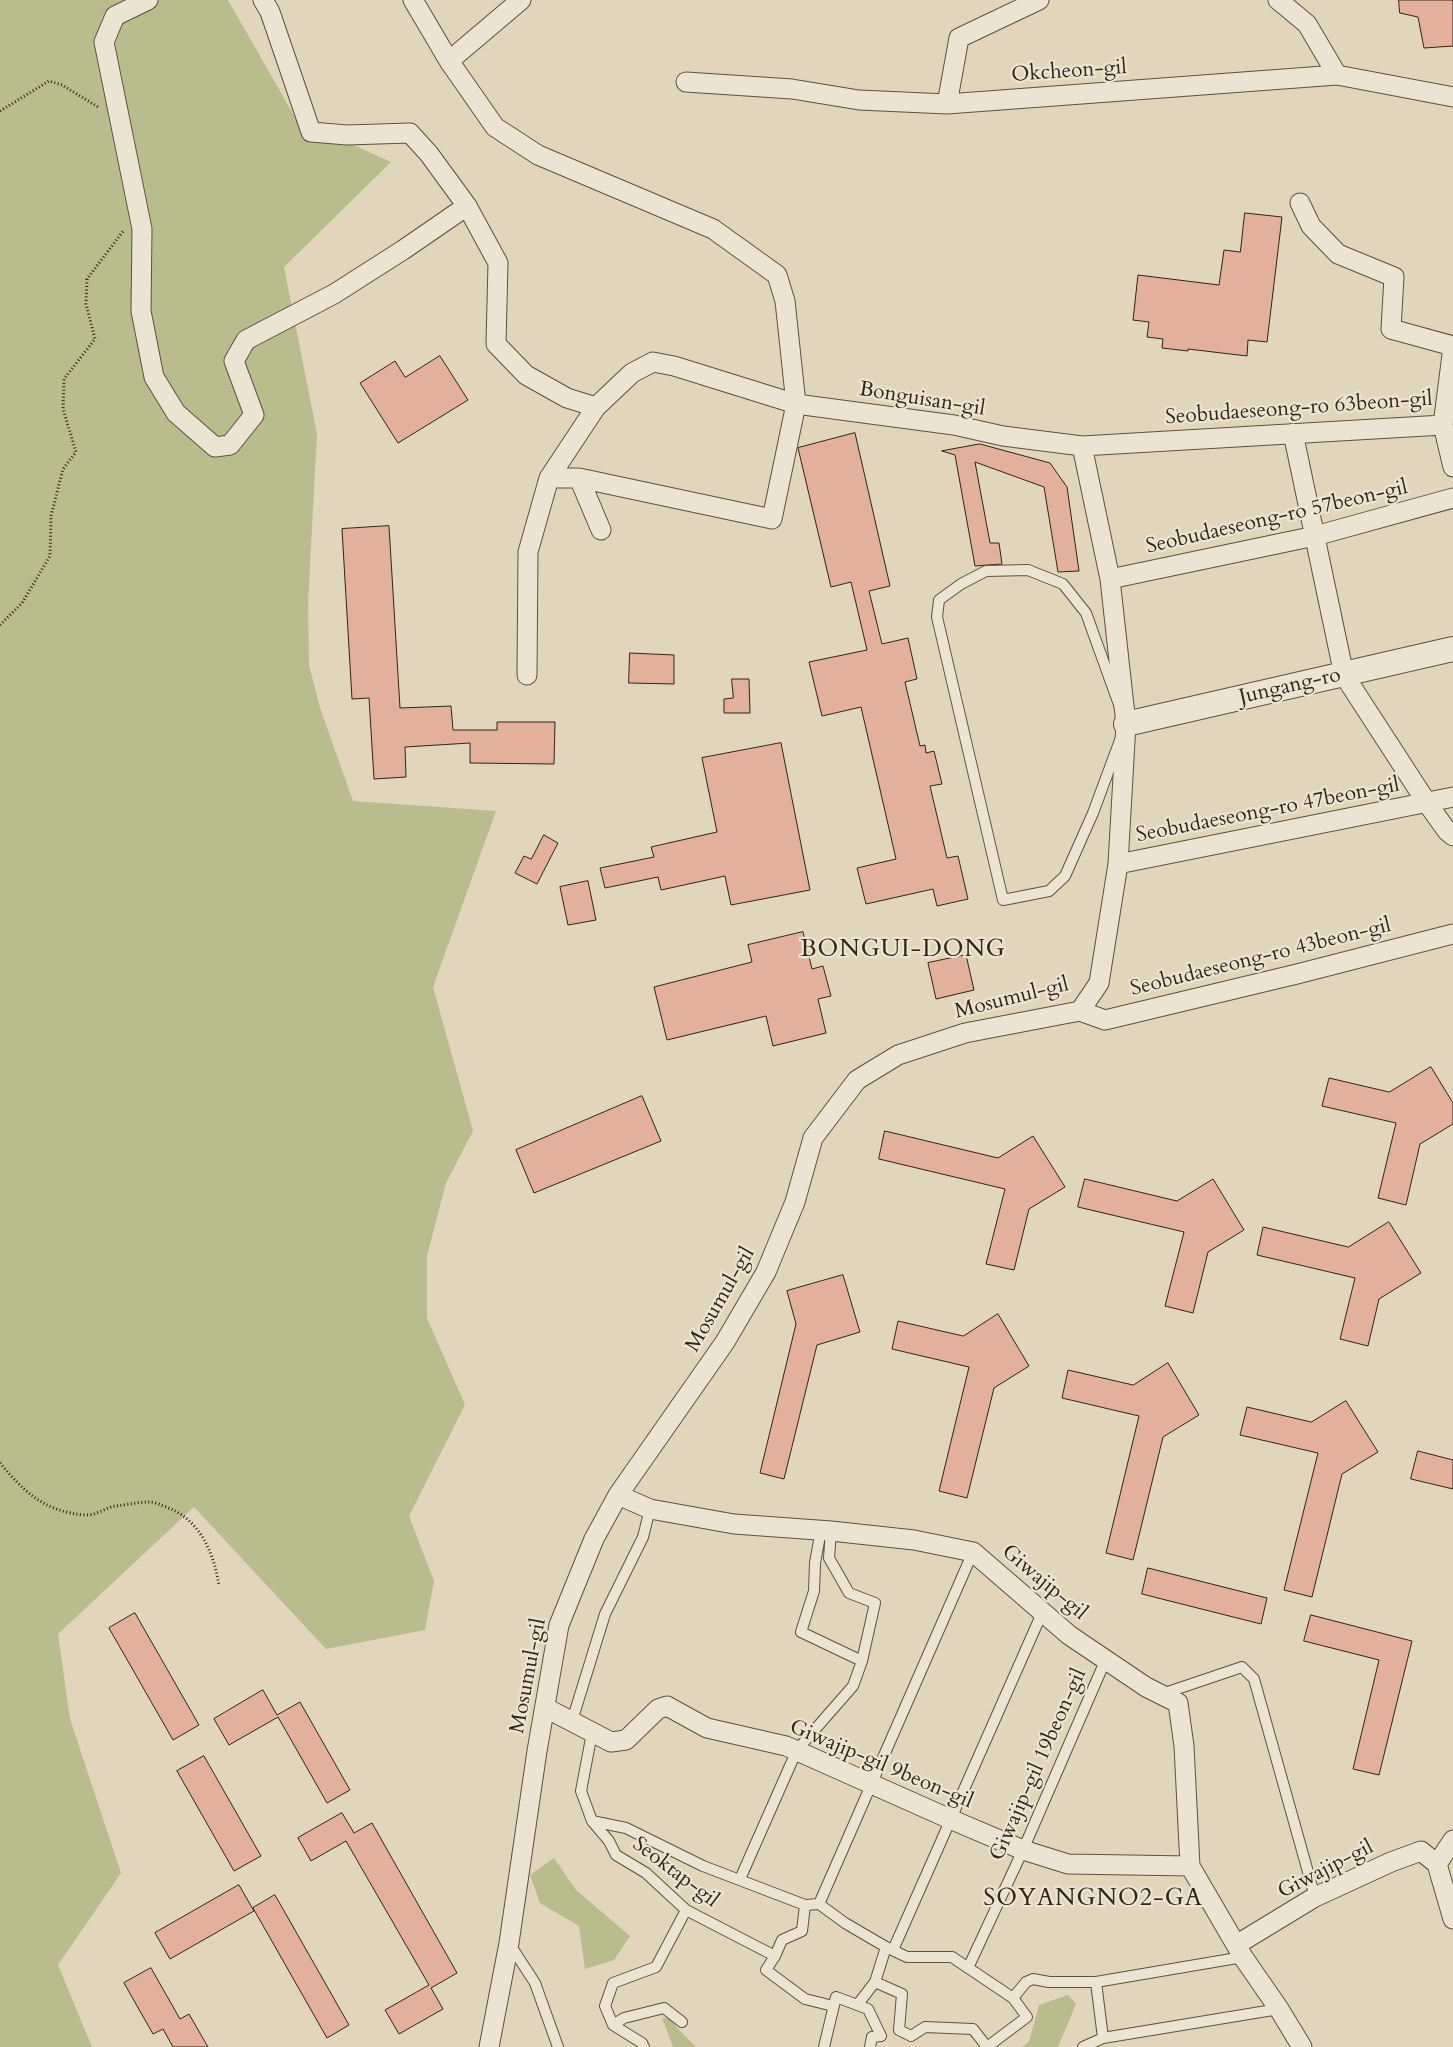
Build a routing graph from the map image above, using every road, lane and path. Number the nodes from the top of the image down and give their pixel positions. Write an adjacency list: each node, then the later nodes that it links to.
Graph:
1 (148, 0): 13 (street)
2 (263, 0): 15 (street)
3 (413, 0): 7 (street)
4 (522, 0): 7 (street)
5 (1039, 0): 11 (street)
6 (1278, 0): 8 (street)
7 (449, 61): 18 (street)
8 (1338, 75): 10 (street, Okcheon-gil); 11 (street, Okcheon-gil)
9 (686, 82): 11 (street, Okcheon-gil)
10 (1453, 97)
11 (947, 104)
12 (0, 111): 13 (path)
13 (120, 120): 15 (street)
14 (1300, 203): 17 (street)
15 (467, 206): 19 (street)
16 (126, 226): 30 (path)
17 (1453, 347): 20 (street, Seobudaeseong-ro 63beon-gil)
18 (796, 404): 19 (street, Bonguisan-gil); 22 (street, Bonguisan-gil); 24 (street)
19 (596, 407): 25 (street, Bonguisan-gil)
20 (1443, 425): 21 (street, Seobudaeseong-ro 63beon-gil); 23 (street)
21 (1293, 433): 22 (street, Seobudaeseong-ro 63beon-gil); 28 (street)
22 (1082, 446): 29 (street)
23 (1453, 467)
24 (579, 478): 25 (street); 27 (street)
25 (546, 485): 33 (street, Bonguisan-gil)
26 (1453, 498): 28 (street, Seobudaeseong-ro 57beon-gil)
27 (601, 530)
28 (1315, 536): 29 (street, Seobudaeseong-ro 57beon-gil); 32 (street)
29 (1110, 579): 34 (street)
30 (0, 625)
31 (1453, 650): 32 (street, Jungang-ro)
32 (1344, 674): 34 (street, Jungang-ro); 36 (street, Seobudaeseong-ro 47beon-gil)
33 (527, 675)
34 (1126, 724): 34 (lane); 38 (street, Mosumul-gil)
35 (1453, 797): 36 (street, Seobudaeseong-ro 47beon-gil)
36 (1427, 803): 37 (street, Seobudaeseong-ro 47beon-gil); 38 (street, Seobudaeseong-ro 47beon-gil)
37 (1453, 836)
38 (1118, 864): 40 (street, Mosumul-gil)
39 (1453, 934): 40 (street, Seobudaeseong-ro 43beon-gil)
40 (1080, 1011): 42 (street, Mosumul-gil)
41 (0, 1463): 46 (path)
42 (618, 1495): 43 (street, Giwajip-gil); 51 (street, Mosumul-gil)
43 (650, 1509): 44 (street, Giwajip-gil); 52 (lane)
44 (826, 1531): 45 (street, Giwajip-gil); 49 (lane); 49 (lane)
45 (973, 1552): 47 (street, Giwajip-gil); 55 (lane)
46 (219, 1586)
47 (1042, 1613): 48 (street, Giwajip-gil); 56 (lane)
48 (1106, 1659): 50 (street, Giwajip-gil); 59 (lane, Giwajip-gil 19beon-gil)
49 (862, 1660): 54 (lane)
50 (1161, 1694): 61 (street, Giwajip-gil); 63 (lane)
51 (546, 1708): 52 (street, Giwajip-gil 9beon-gil); 68 (street, Mosumul-gil)
52 (572, 1721): 53 (street, Giwajip-gil 9beon-gil)
53 (592, 1733): 54 (street, Giwajip-gil 9beon-gil); 57 (lane, Seoktap-gil)
54 (797, 1750): 55 (street, Giwajip-gil 9beon-gil); 62 (lane)
55 (873, 1784): 56 (street, Giwajip-gil 9beon-gil); 64 (lane)
56 (950, 1819): 59 (street, Giwajip-gil 9beon-gil); 69 (lane)
57 (592, 1821): 62 (lane); 66 (lane, Seoktap-gil)
58 (1453, 1840): 60 (street)
59 (1023, 1850): 61 (street, Giwajip-gil 9beon-gil); 72 (lane, Giwajip-gil 19beon-gil)
60 (1437, 1864): 63 (street, Giwajip-gil); 67 (street)
61 (1190, 1866): 70 (street, Giwajip-gil)
62 (740, 1879): 65 (lane)
63 (1315, 1897): 70 (street, Giwajip-gil)
64 (819, 1904): 65 (lane); 69 (lane)
65 (805, 1905): 71 (lane)
66 (686, 1910): 71 (lane, Seoktap-gil); 80 (lane)
67 (1453, 1919)
68 (509, 1943): 82 (street, Mosumul-gil); 83 (lane)
69 (889, 1948): 72 (lane); 73 (lane)
70 (1240, 1951): 74 (lane); 78 (street, Giwajip-gil)
71 (775, 1956): 77 (lane)
72 (968, 1968): 75 (lane)
73 (875, 1982): 75 (lane); 76 (lane)
74 (1096, 1982): 75 (lane); 81 (lane)
75 (1013, 1998)
76 (858, 2004): 77 (lane); 86 (lane)
77 (833, 2006): 85 (lane)
78 (1279, 2009): 81 (lane); 88 (street, Giwajip-gil)
79 (682, 2022): 80 (lane)
80 (613, 2025): 84 (lane)
81 (1103, 2038): 87 (lane)
82 (489, 2047)
83 (558, 2047)
84 (644, 2047)
85 (824, 2047)
86 (870, 2047)
87 (1083, 2047)
88 (1302, 2047)

